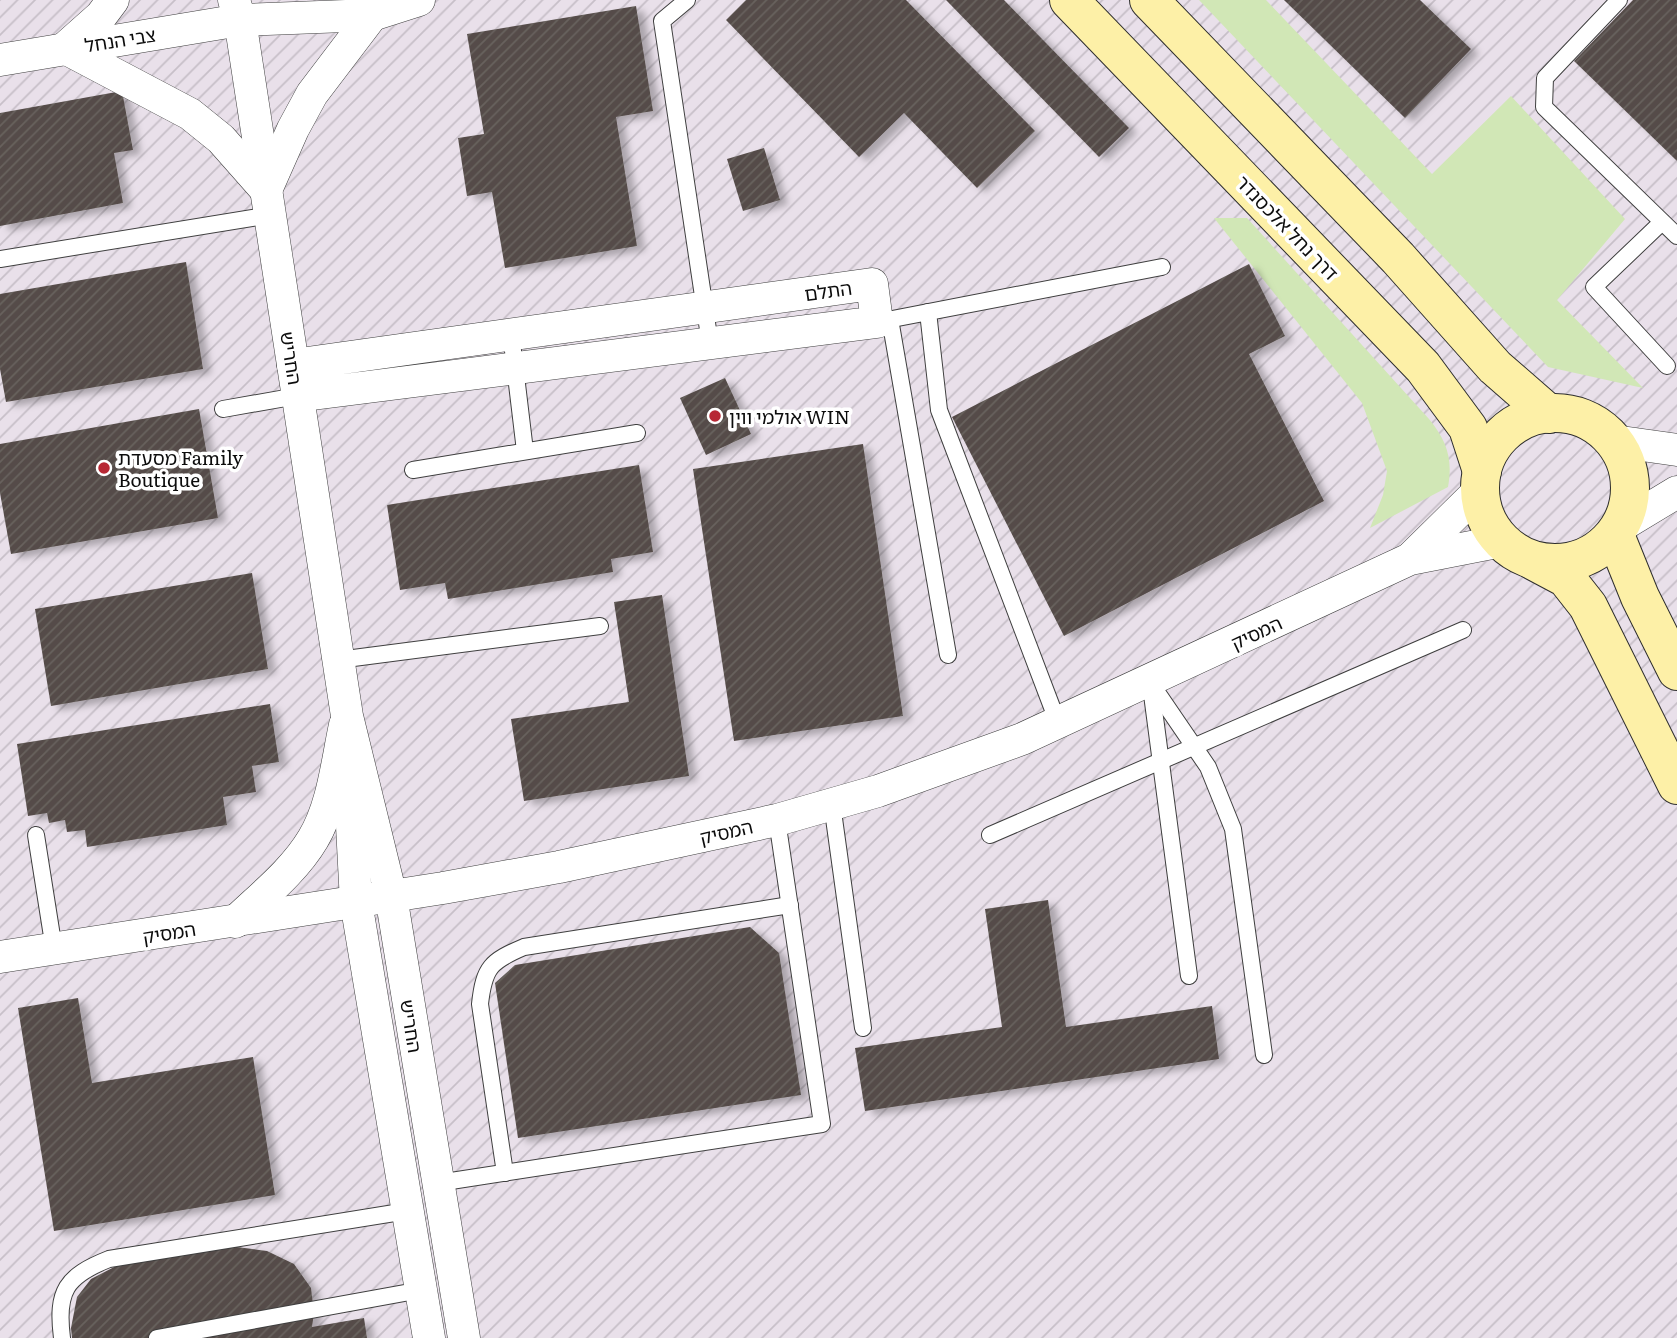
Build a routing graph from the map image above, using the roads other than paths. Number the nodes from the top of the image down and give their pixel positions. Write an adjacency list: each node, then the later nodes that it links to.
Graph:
1 (113, 0): 10 (street)
2 (295, 0): 8 (street)
3 (419, 0): 9 (street)
4 (687, 0): 17 (lane)
5 (1069, 0): 33 (street, דרך נחל אלכסנדר)
6 (1149, 0): 27 (street)
7 (1619, 0): 13 (lane)
8 (237, 10): 9 (street); 10 (street, צבי הנחל); 12 (street, החריש)
9 (372, 15): 12 (street)
10 (65, 48): 11 (street, צבי הנחל); 12 (street)
11 (0, 60)
12 (268, 202): 15 (lane); 22 (street, החריש)
13 (1662, 222): 14 (lane); 23 (lane)
14 (1677, 236)
15 (0, 259)
16 (1162, 267): 18 (lane)
17 (704, 307): 19 (street, התלם); 20 (street, התלם); 21 (lane)
18 (928, 312): 19 (lane); 46 (lane)
19 (884, 321): 21 (street, התלם); 41 (lane)
20 (512, 334): 22 (street, התלם); 24 (lane)
21 (710, 343): 24 (street, התלם)
22 (293, 365): 25 (street, החריש)
23 (1667, 366)
24 (515, 368): 25 (street, התלם); 31 (lane)
25 (298, 396): 26 (lane); 42 (street, החריש)
26 (223, 409)
27 (1549, 414): 29 (street); 33 (street)
28 (637, 433): 31 (lane)
29 (1614, 441): 30 (street); 35 (street)
30 (1677, 450)
31 (525, 451): 32 (lane)
32 (413, 470)
33 (1482, 480): 36 (street); 37 (street, המסיק)
34 (1677, 492): 35 (street)
35 (1617, 531): 38 (street); 43 (street)
36 (1502, 541): 37 (street, המסיק); 38 (street)
37 (1410, 559): 44 (street, המסיק)
38 (1534, 561): 49 (street)
39 (600, 626): 42 (lane)
40 (1463, 630): 47 (lane)
41 (948, 654)
42 (338, 660): 45 (street, החריש)
43 (1677, 671)
44 (1150, 682): 46 (street, המסיק); 47 (lane); 48 (lane)
45 (346, 716): 54 (street, החריש); 55 (street, החריש); 57 (street)
46 (1058, 723): 50 (street, המסיק)
47 (1194, 746): 48 (lane); 62 (lane)
48 (1160, 761): 53 (lane); 60 (lane)
49 (1677, 785)
50 (832, 804): 51 (street, המסיק); 61 (lane)
51 (777, 820): 54 (street, המסיק); 56 (lane)
52 (36, 835): 58 (lane)
53 (990, 835)
54 (391, 895): 55 (street, המסיק); 64 (street, החריש)
55 (356, 902): 57 (street, המסיק); 65 (street, החריש)
56 (790, 905): 63 (lane); 63 (lane)
57 (235, 922): 58 (street, המסיק)
58 (54, 949): 59 (street, המסיק)
59 (0, 957)
60 (1189, 976)
61 (863, 1028)
62 (1264, 1055)
63 (506, 1172): 64 (lane)
64 (438, 1183): 70 (street, החריש)
65 (407, 1211): 66 (street, החריש); 67 (lane)
66 (421, 1290): 68 (lane); 69 (street, החריש)
67 (62, 1338)
68 (157, 1338)
69 (429, 1338)
70 (464, 1338)

